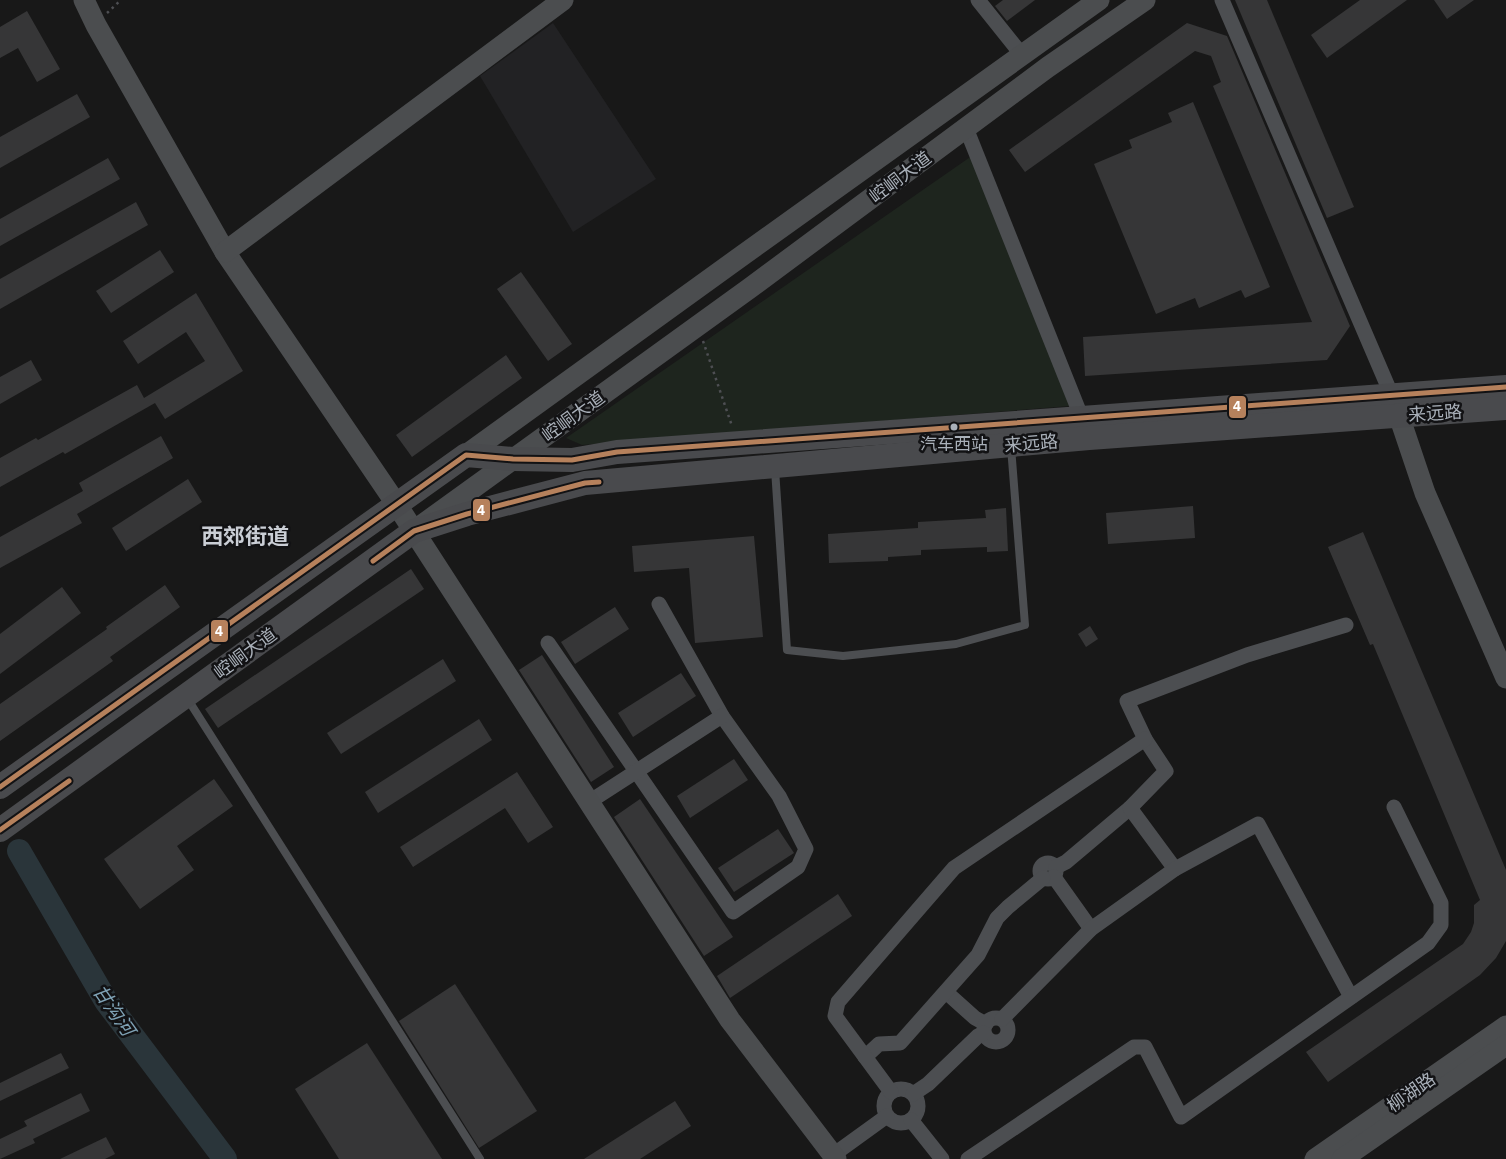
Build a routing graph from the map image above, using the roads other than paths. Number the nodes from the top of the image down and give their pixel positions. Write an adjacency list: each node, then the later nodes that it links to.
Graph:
1 (84, 0): 9 (main road)
2 (563, 0): 9 (main road)
3 (978, 0): 7 (street)
4 (1099, 0): 7 (main road, 崆峒大道)
5 (1145, 0): 8 (main road, 崆峒大道)
6 (1222, 0): 11 (street)
7 (1022, 55): 15 (main road, 崆峒大道)
8 (966, 128): 13 (street); 16 (main road, 崆峒大道)
9 (225, 252): 18 (main road)
10 (1506, 387): 11 (main road, 来远路)
11 (1395, 406): 12 (main road, 来远路); 13 (main road, 来远路); 23 (main road)
12 (1506, 408)
13 (1086, 428): 14 (main road, 来远路); 16 (main road, 来远路)
14 (1011, 445): 17 (main road, 来远路); 17 (lane)
15 (466, 455): 16 (main road, 来远路); 18 (main road, 崆峒大道)
16 (513, 459): 19 (main road, 崆峒大道)
17 (775, 466): 19 (main road, 来远路)
18 (397, 505): 19 (main road); 28 (main road, 崆峒大道)
19 (414, 531): 24 (main road, 崆峒大道); 29 (main road)
20 (659, 604): 25 (street)
21 (1346, 625): 26 (street)
22 (548, 644): 27 (street)
23 (1506, 678)
24 (186, 696): 32 (main road, 崆峒大道); 48 (lane)
25 (722, 716): 27 (street); 27 (street)
26 (1146, 739): 31 (street); 42 (street)
27 (637, 772): 29 (street)
28 (0, 787)
29 (589, 802): 47 (main road)
30 (1394, 807): 37 (street)
31 (1130, 808): 33 (street); 34 (street)
32 (0, 830)
33 (1175, 869): 35 (street); 37 (street)
34 (1051, 874): 35 (street); 36 (street)
35 (1091, 929): 38 (street)
36 (946, 992): 40 (street); 42 (street)
37 (1351, 997): 50 (street)
38 (1002, 1019): 40 (street); 40 (street)
39 (1506, 1026): 51 (main road, 柳湖路)
40 (985, 1028): 44 (street)
41 (1506, 1045): 52 (main road, 柳湖路)
42 (865, 1057): 43 (street)
43 (891, 1092): 44 (street); 45 (street)
44 (913, 1094): 46 (street)
45 (887, 1116): 46 (street); 47 (street)
46 (911, 1120): 49 (street)
47 (835, 1157)
48 (480, 1159)
49 (942, 1159)
50 (968, 1159)
51 (1315, 1159)
52 (1342, 1159)

